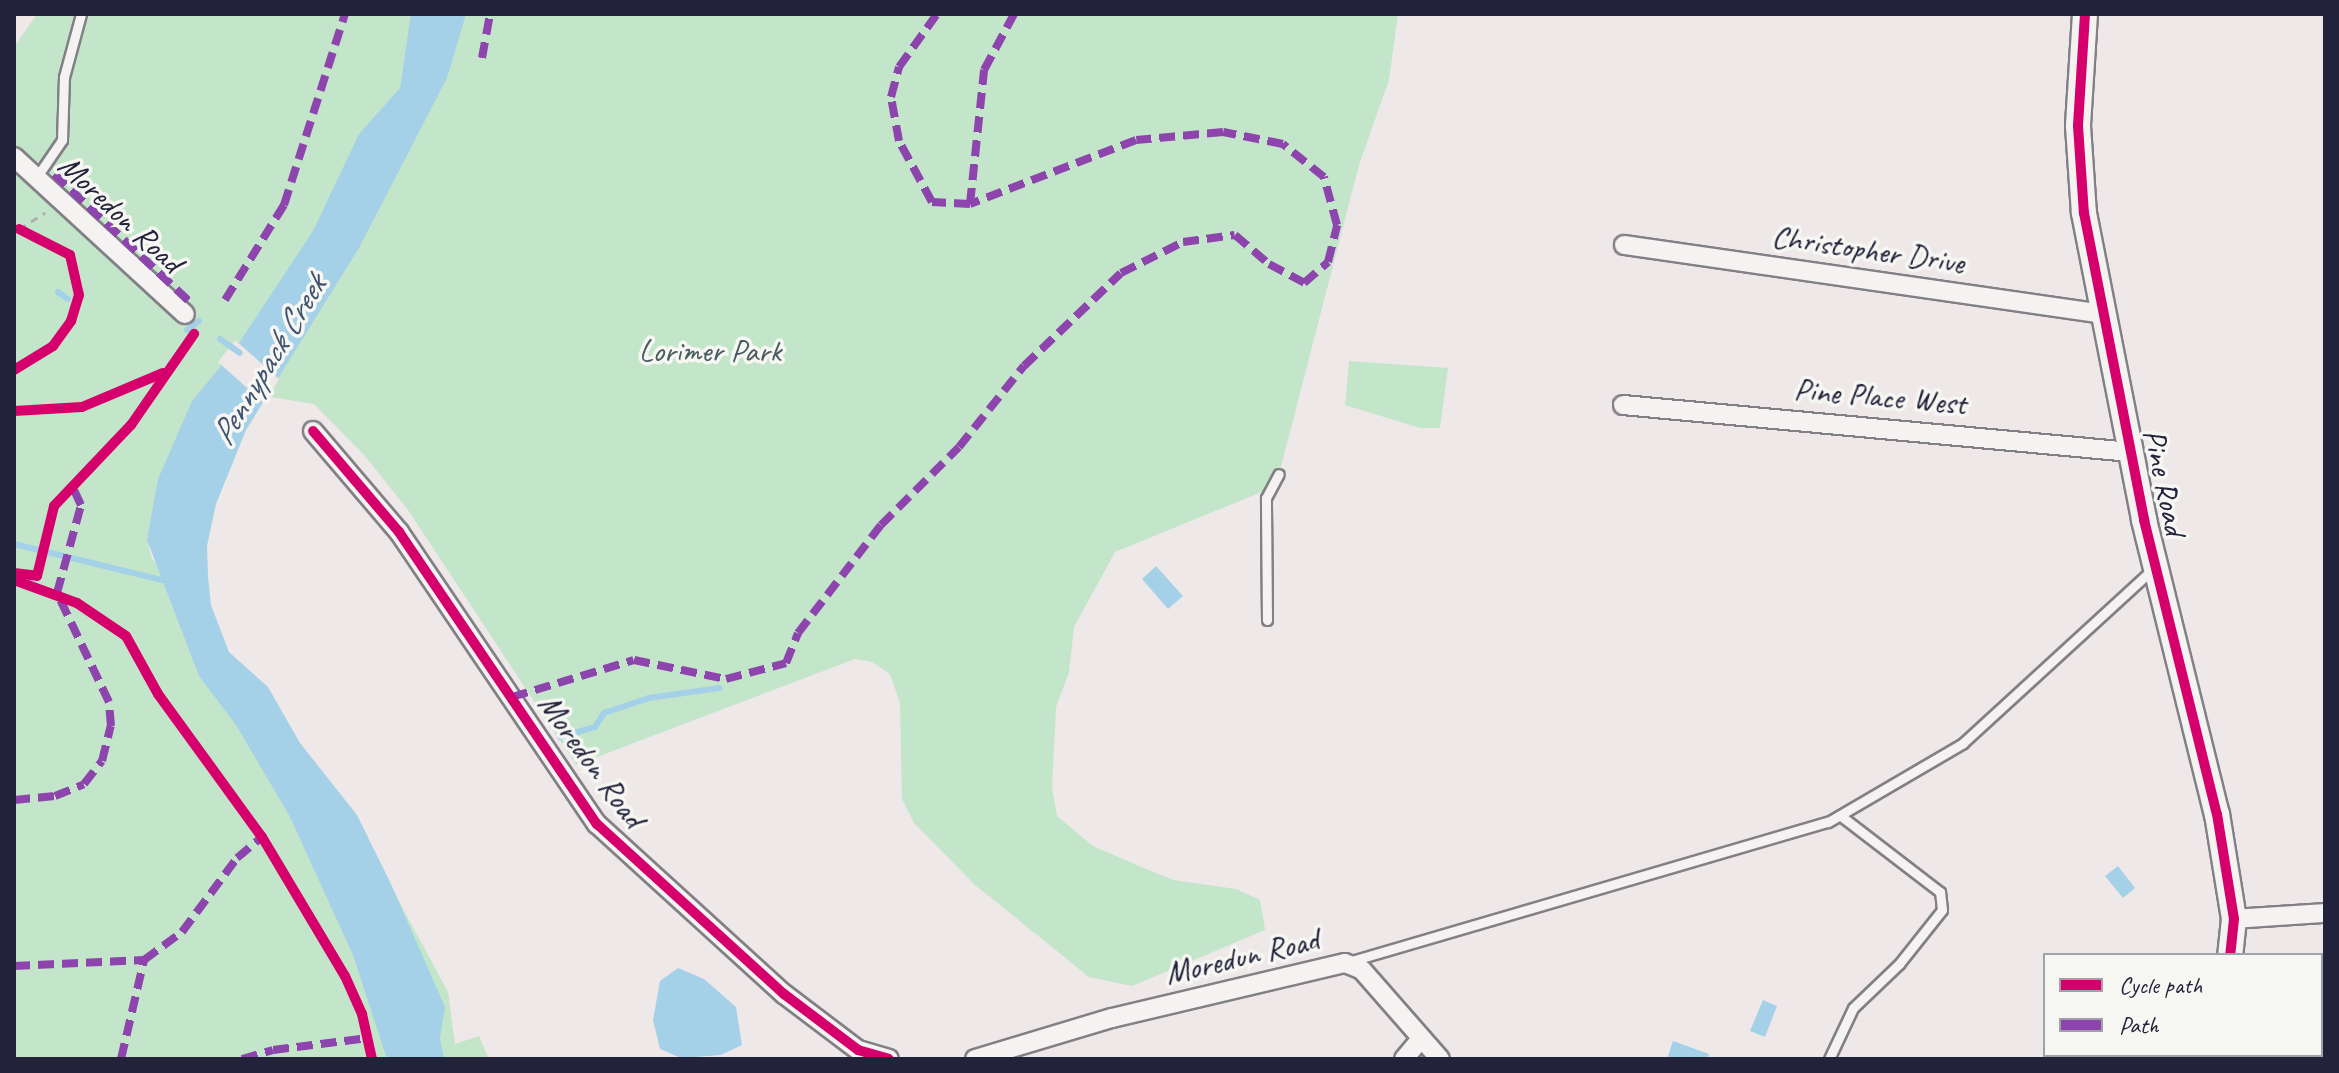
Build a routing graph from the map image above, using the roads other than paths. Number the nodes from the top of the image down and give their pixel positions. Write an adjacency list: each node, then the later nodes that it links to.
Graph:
1 (81, 14): 4 (lane)
2 (2085, 14): 7 (street, Pine Road)
3 (14, 157): 4 (street, Moredon Road)
4 (36, 178): 6 (street, Moredon Road)
5 (1624, 245): 7 (street, Christopher Drive)
6 (185, 314)
7 (2104, 314): 10 (street, Pine Road)
8 (1623, 405): 10 (street, Pine Place West)
9 (313, 431): 20 (street, Moredon Road)
10 (2131, 452): 12 (street, Pine Road)
11 (1279, 474): 13 (lane)
12 (2155, 567): 14 (lane); 16 (street, Pine Road)
13 (1267, 620)
14 (1841, 816): 18 (lane); 24 (lane)
15 (2325, 913): 16 (street)
16 (2234, 919): 17 (street, Pine Road)
17 (2230, 953)
18 (1345, 963): 19 (street, Moredun Road); 21 (street, Moredun Road)
19 (1421, 1039): 22 (street); 23 (street, Moredun Road)
20 (889, 1059)
21 (975, 1059)
22 (1404, 1059)
23 (1440, 1059)
24 (1829, 1059)

